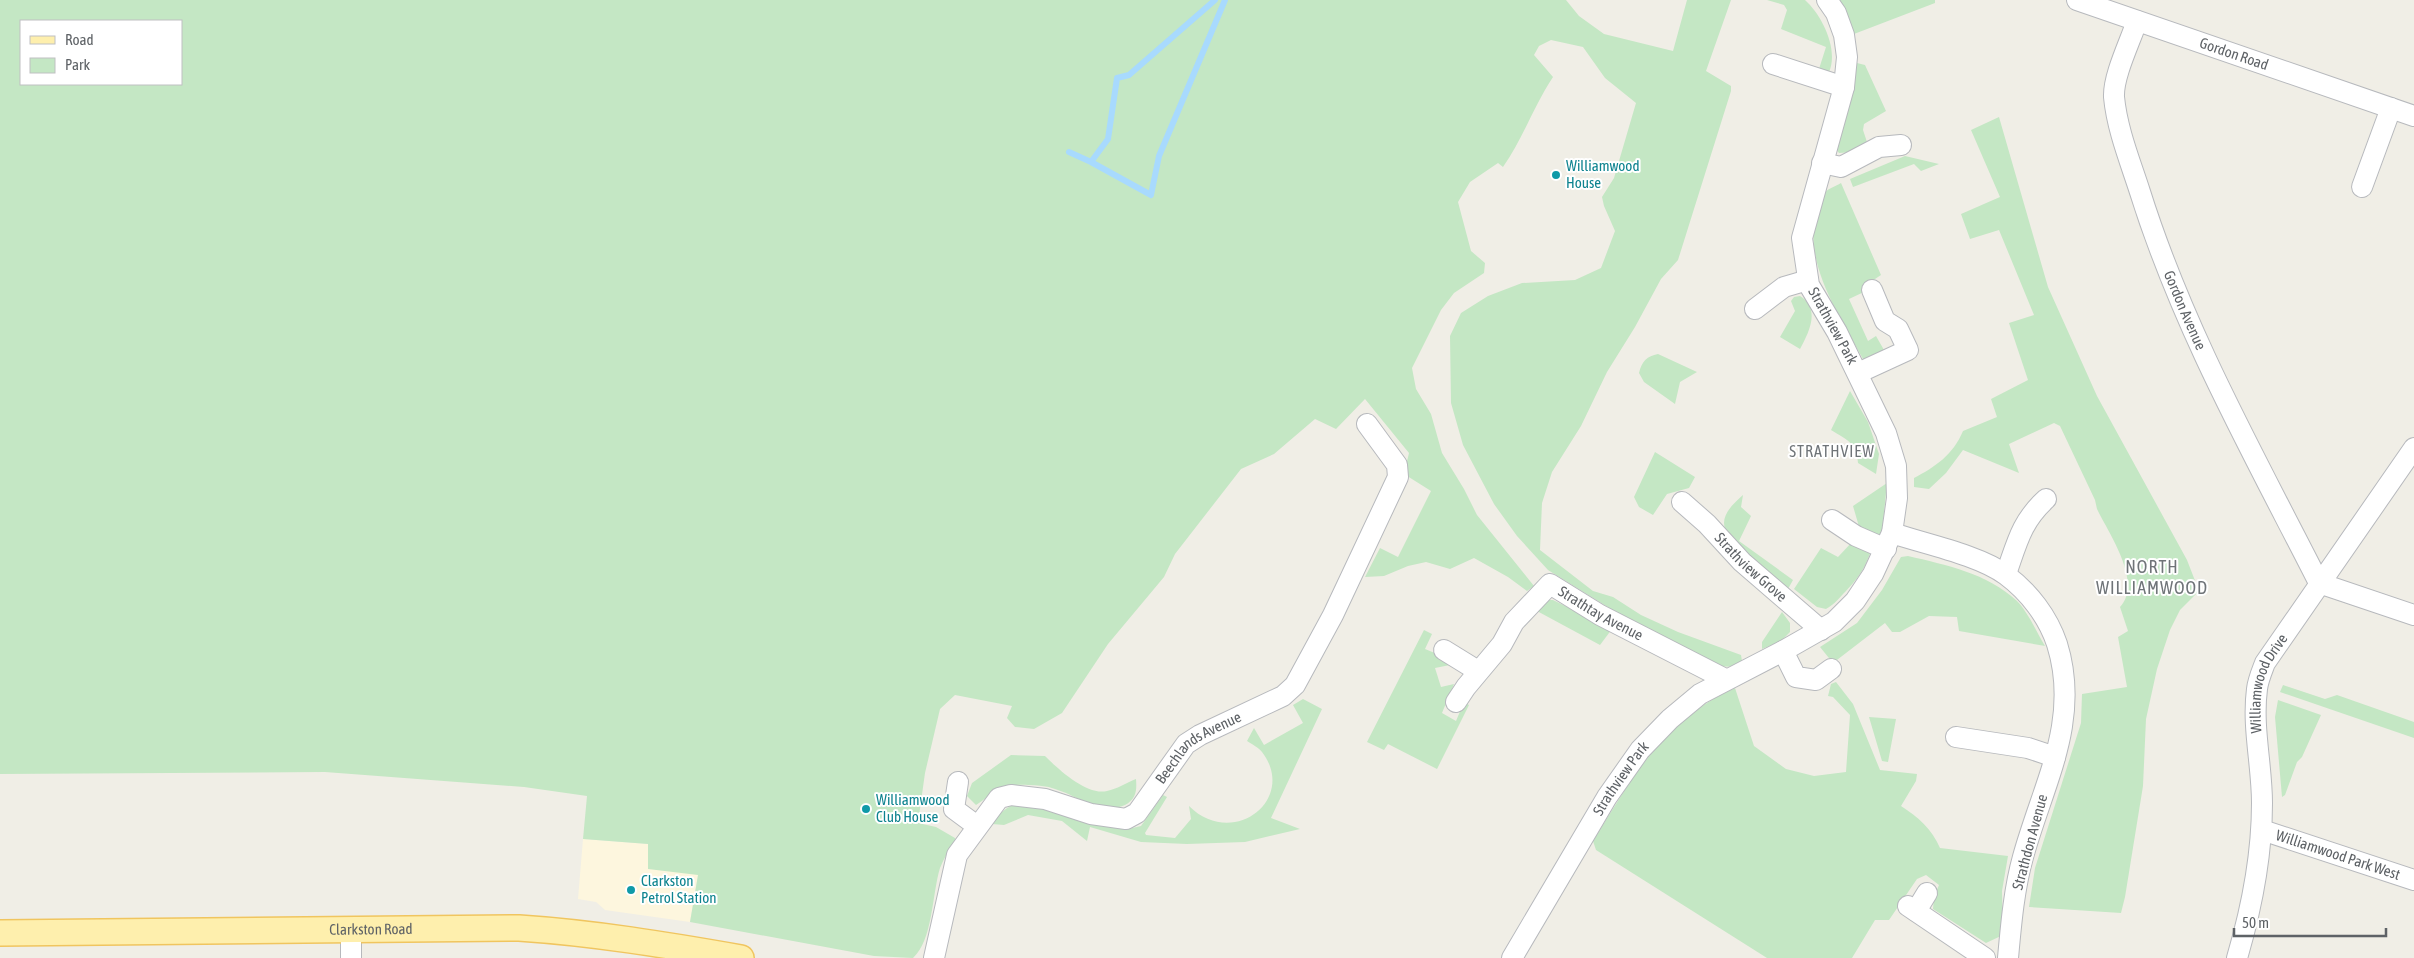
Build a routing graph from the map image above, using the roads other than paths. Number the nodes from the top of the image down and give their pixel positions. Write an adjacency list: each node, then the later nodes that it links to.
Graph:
1 (1827, 0): 5 (street, Strathview Park)
2 (2077, 0): 3 (street, Gordon Road)
3 (2137, 22): 6 (street, Gordon Road); 22 (street, Gordon Avenue)
4 (1773, 64): 5 (street)
5 (1844, 87): 9 (street, Strathview Park)
6 (2391, 108): 7 (street, Gordon Road); 10 (street)
7 (2414, 116)
8 (1901, 145): 9 (street)
9 (1822, 163): 11 (street, Strathview Park)
10 (2362, 187)
11 (1808, 280): 13 (street, Strathview Park); 14 (street, Strathview Park)
12 (1872, 290): 14 (street, Strathview Park)
13 (1755, 309)
14 (1858, 372): 20 (street, Strathview Park)
15 (1367, 424): 34 (street, Beechlands Avenue)
16 (2414, 448): 22 (street, Williamwood Drive)
17 (2046, 498): 21 (street)
18 (1682, 502): 24 (street, Strathview Grove)
19 (1832, 520): 20 (street)
20 (1889, 541): 21 (street, Strathdon Avenue); 24 (street, Strathview Park)
21 (2006, 574): 32 (street, Strathdon Avenue)
22 (2318, 583): 23 (street); 35 (street, Williamwood Drive)
23 (2414, 615)
24 (1821, 630): 26 (street, Strathview Park)
25 (1444, 650): 28 (street)
26 (1783, 651): 27 (street); 29 (street, Strathview Park)
27 (1831, 669)
28 (1478, 671): 29 (street, Strathtay Avenue); 30 (street, Strathtay Avenue)
29 (1725, 679): 43 (street, Strathview Park)
30 (1456, 702)
31 (1956, 737): 32 (street)
32 (2055, 757): 45 (street, Strathdon Avenue)
33 (958, 782): 34 (street)
34 (976, 826): 42 (street, Beechlands Avenue)
35 (2262, 830): 36 (street, Williamwood Park West); 46 (street, Williamwood Drive)
36 (2414, 880)
37 (1927, 892): 44 (street)
38 (351, 928): 39 (main road, Clarkston Road); 40 (street); 41 (main road, Clarkston Road)
39 (0, 933)
40 (351, 958)
41 (741, 958)
42 (934, 958)
43 (1512, 958)
44 (1985, 958)
45 (2008, 958)
46 (2237, 958)

